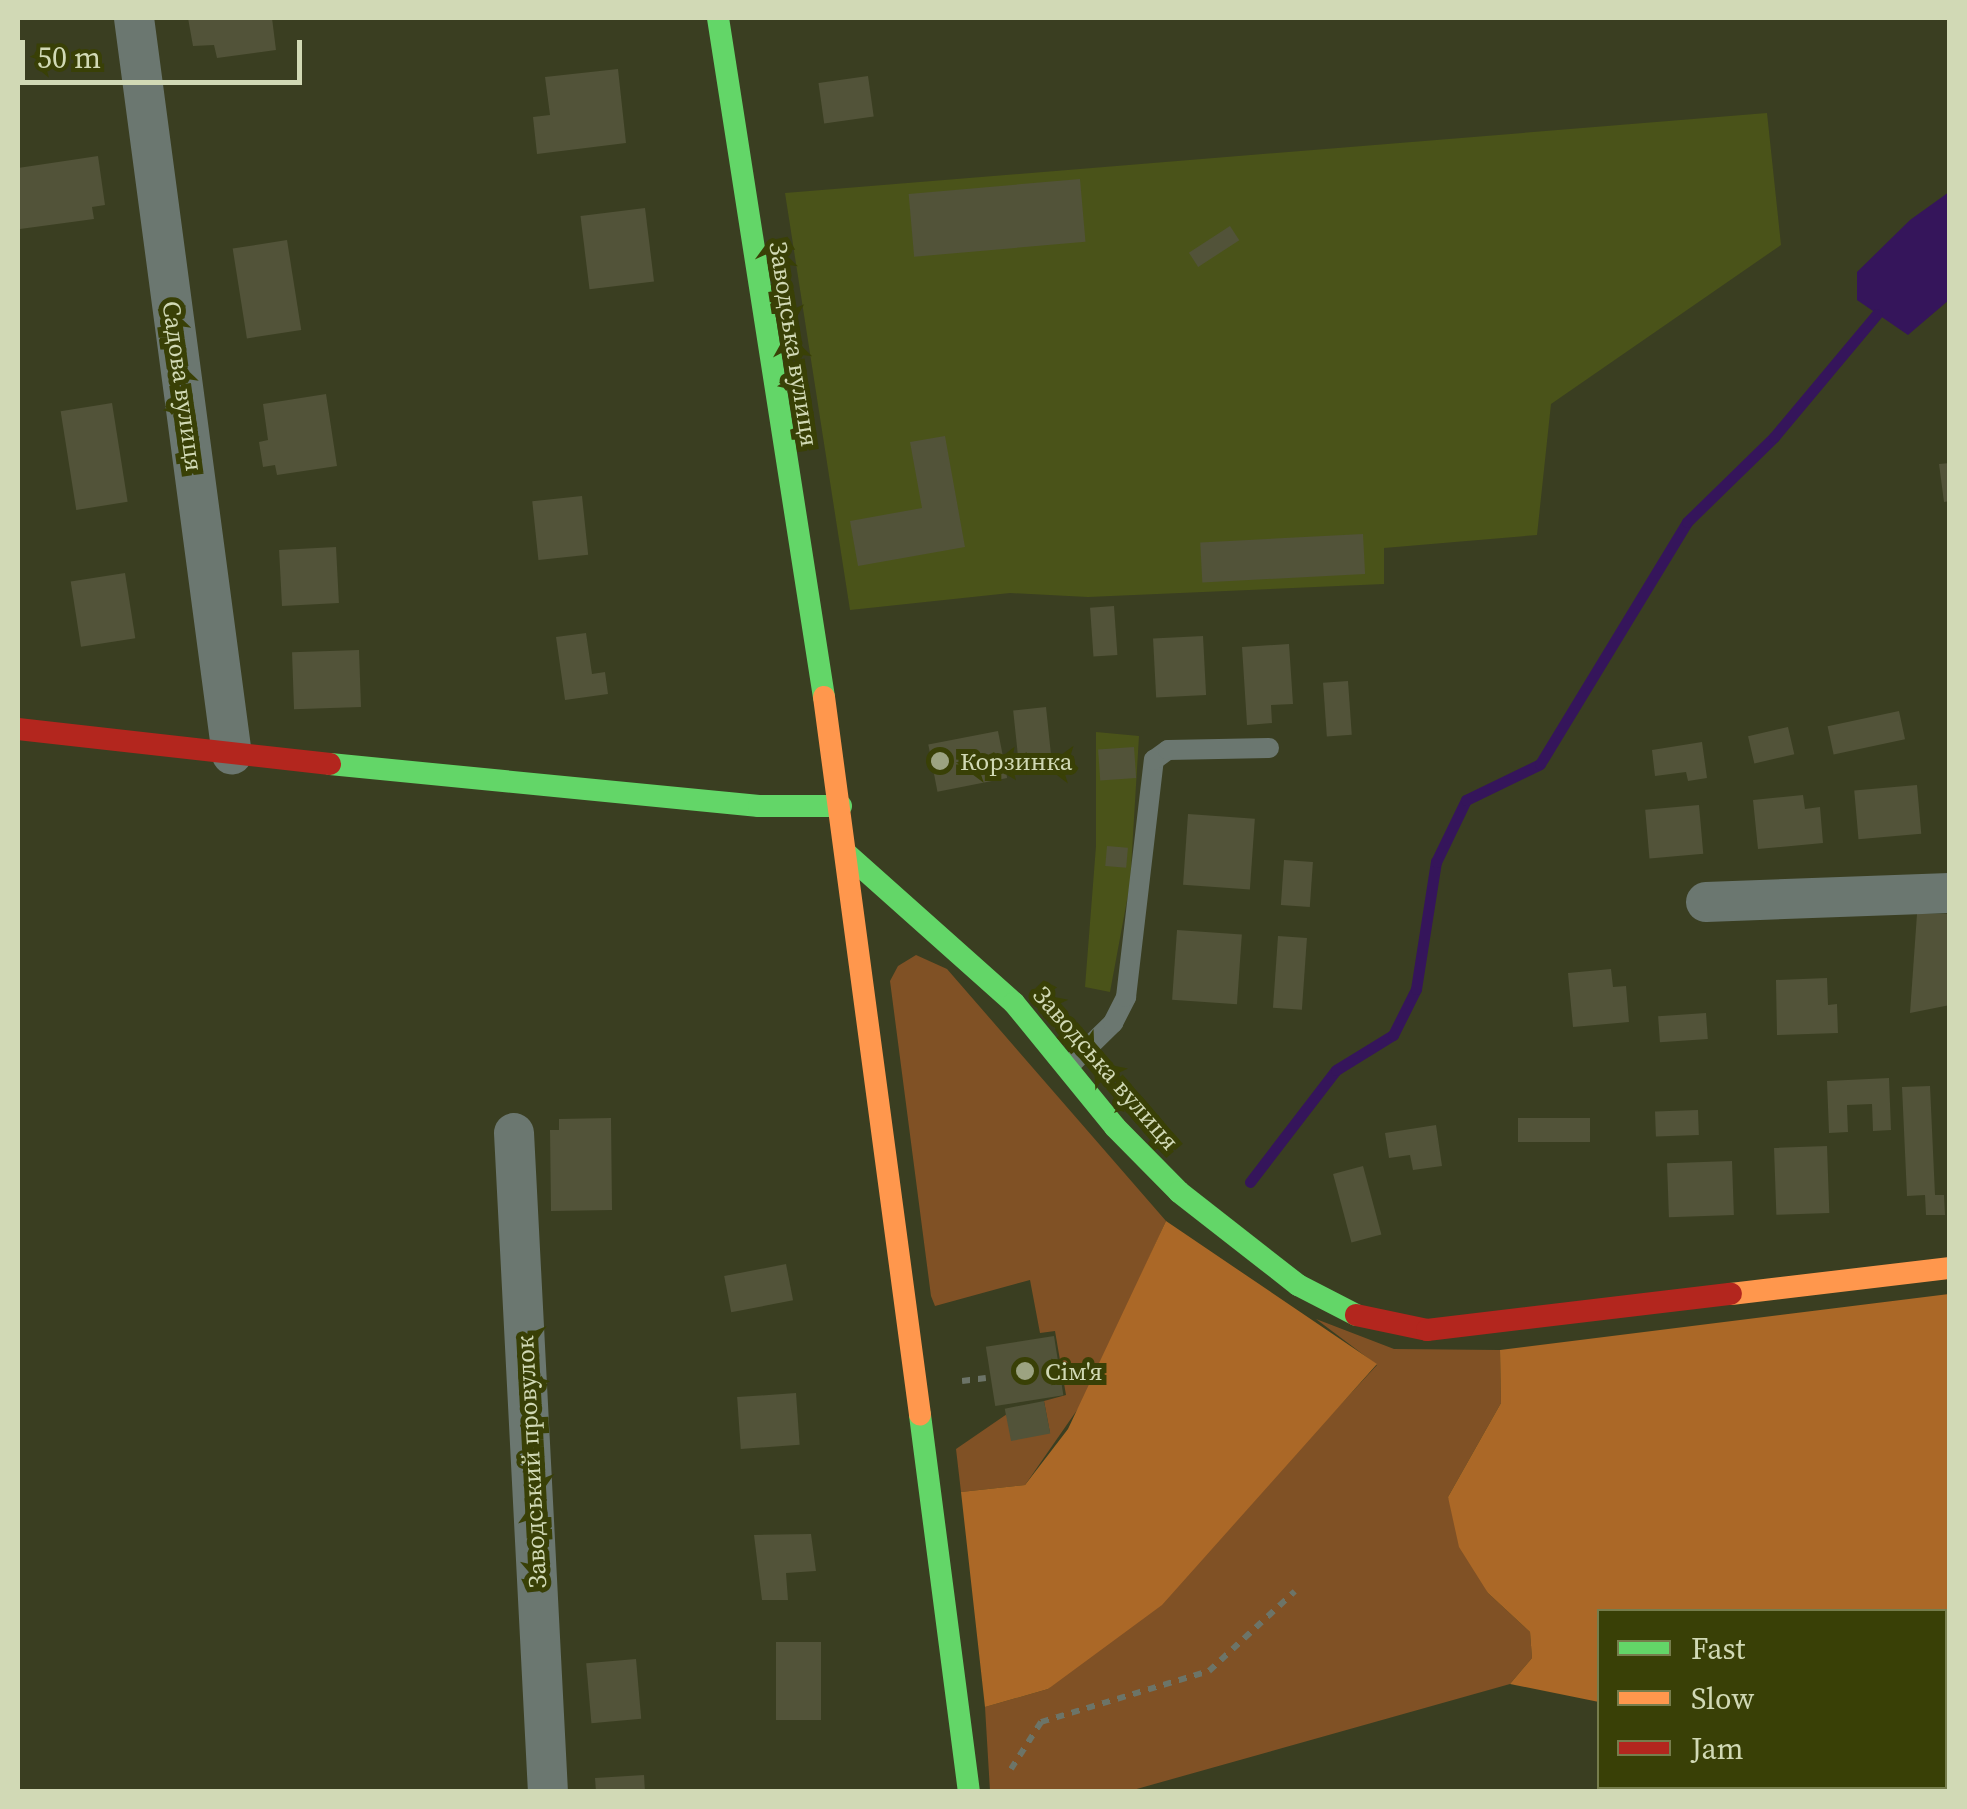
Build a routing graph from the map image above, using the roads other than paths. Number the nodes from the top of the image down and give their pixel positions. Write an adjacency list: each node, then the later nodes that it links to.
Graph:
1 (134, 18): 5 (street, Садова вулиця)
2 (718, 18): 6 (street, Заводська вулиця)
3 (18, 729): 5 (street)
4 (1270, 748): 10 (lane)
5 (232, 756): 6 (street)
6 (841, 806): 7 (street, Заводська вулиця)
7 (848, 855): 10 (street, Заводська вулиця); 14 (street, Заводська вулиця)
8 (1950, 893): 9 (street)
9 (1706, 902)
10 (1067, 1067): 12 (street, Заводська вулиця)
11 (514, 1133): 13 (street, Заводський провулок)
12 (1950, 1268)
13 (548, 1792)
14 (969, 1792)

